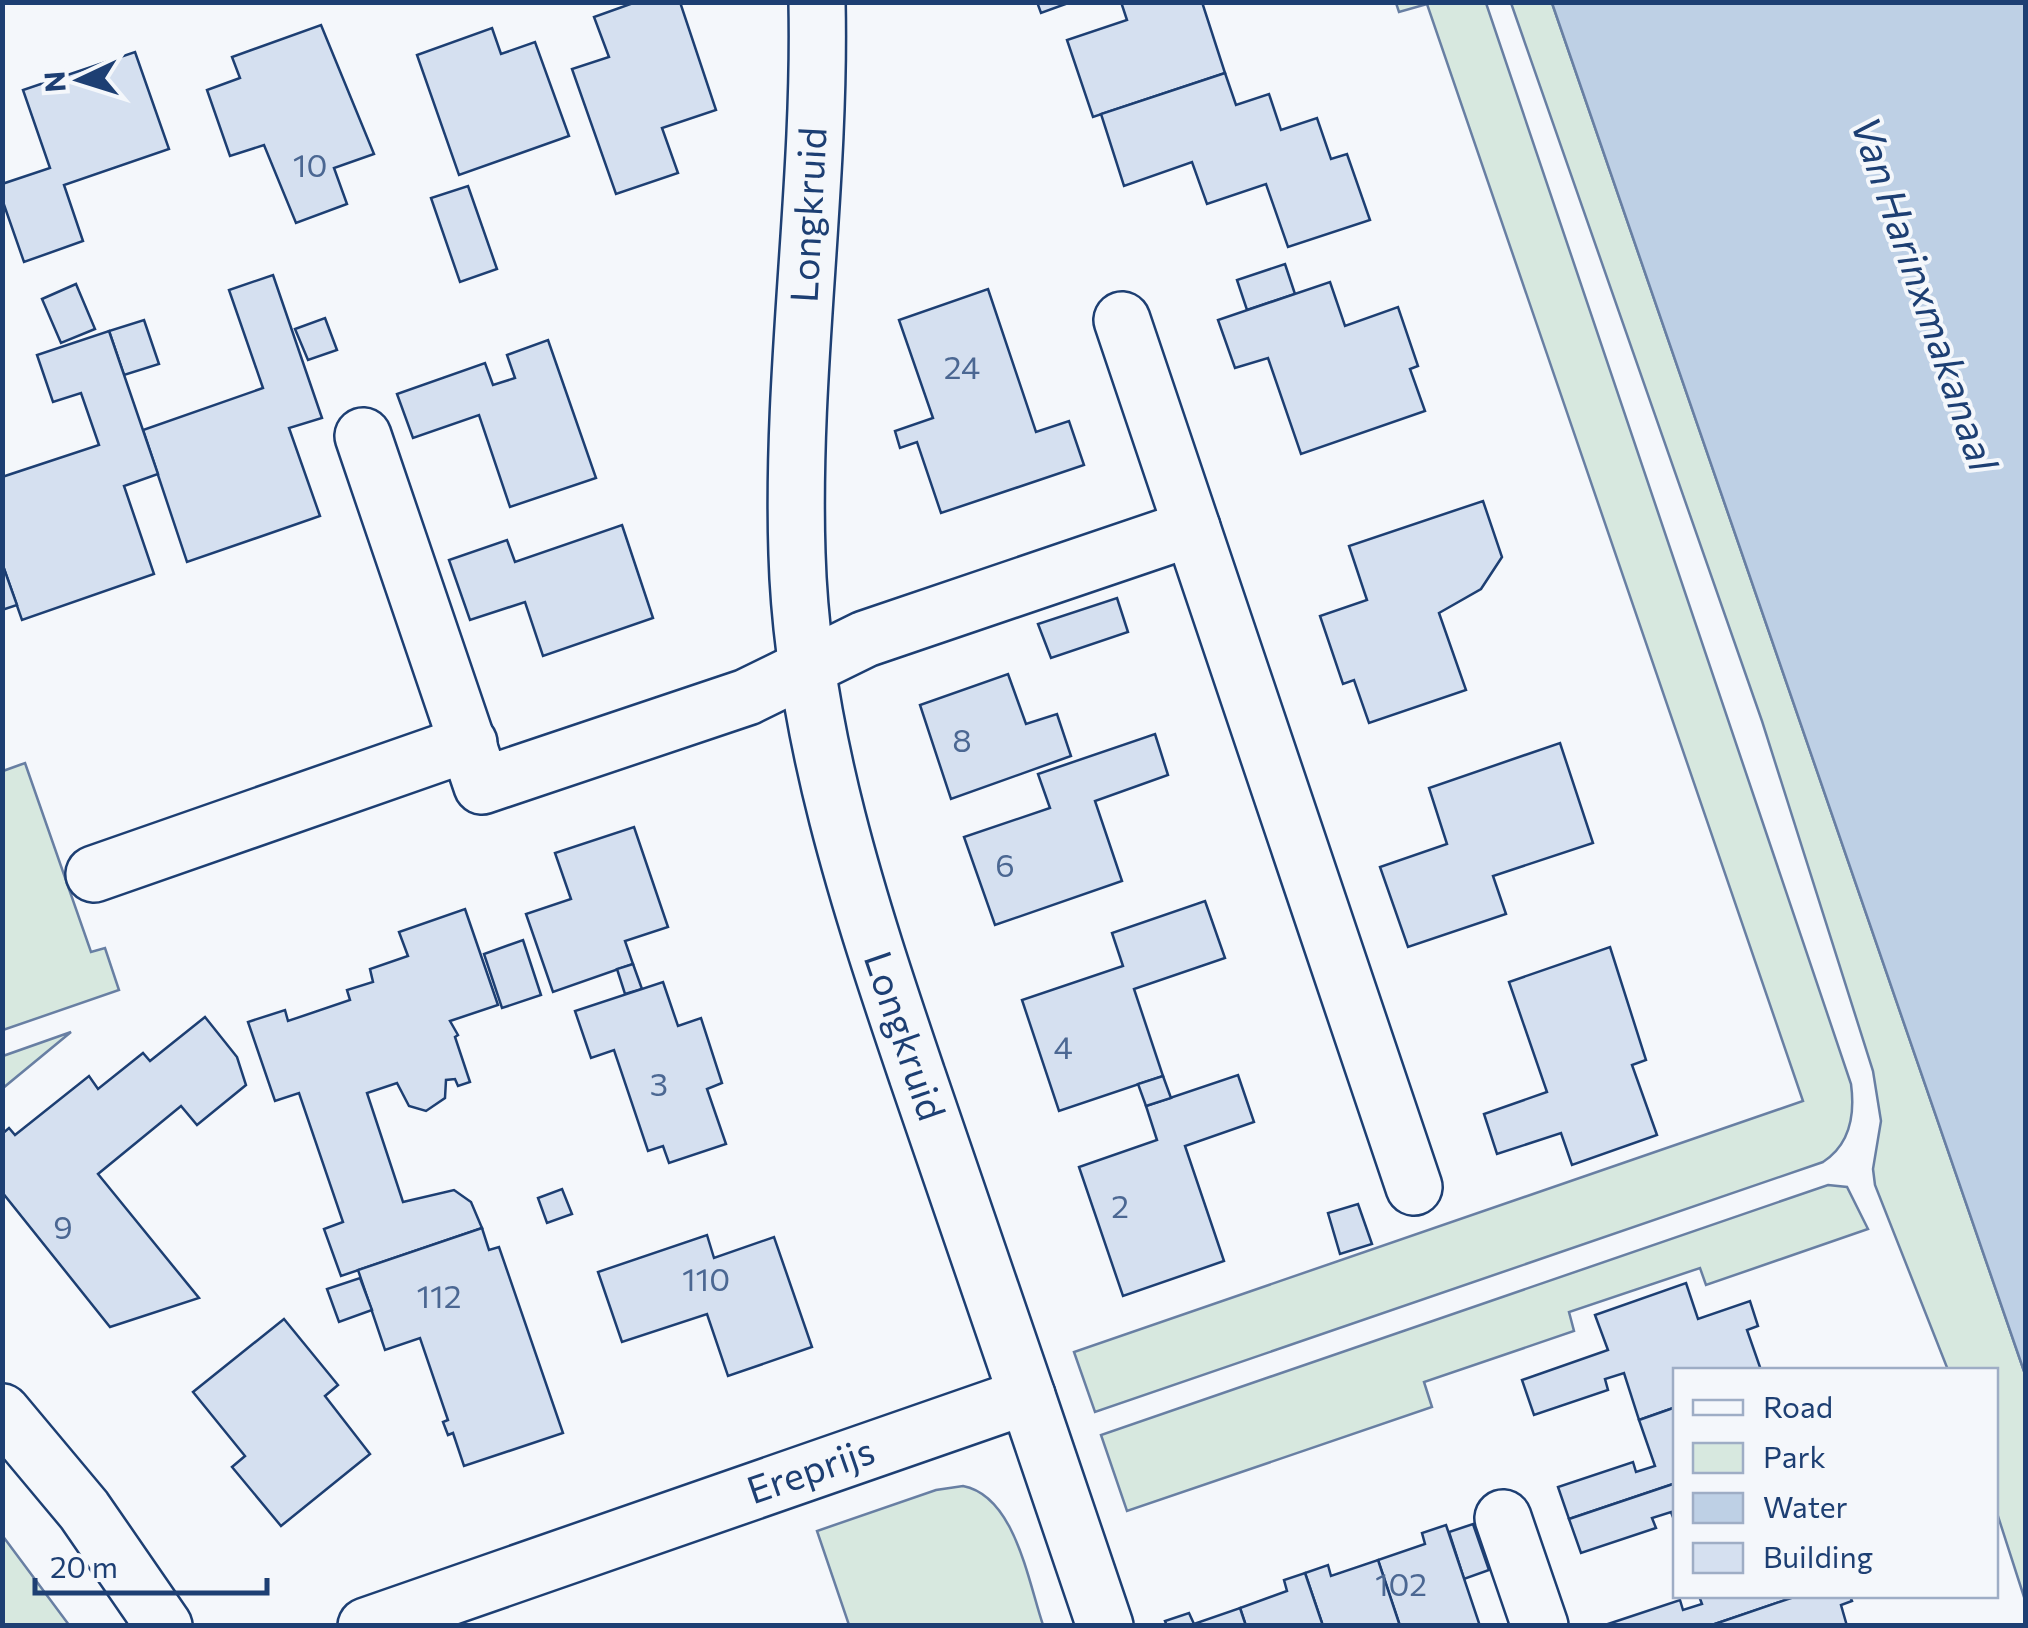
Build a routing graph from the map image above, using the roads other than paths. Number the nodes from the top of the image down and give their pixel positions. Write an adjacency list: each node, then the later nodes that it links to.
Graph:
1 (817, 2): 5 (street, Longkruid)
2 (1122, 320): 4 (street)
3 (364, 436): 6 (street)
4 (1192, 528): 5 (street); 8 (street)
5 (807, 668): 6 (street); 9 (street, Longkruid)
6 (469, 743): 7 (street)
7 (94, 874)
8 (1414, 1187)
9 (1028, 1396): 13 (street, Ereprijs); 14 (street)
10 (2, 1412): 12 (street)
11 (1503, 1518): 15 (street)
12 (164, 1626)
13 (366, 1626)
14 (1105, 1626)
15 (1540, 1626)

